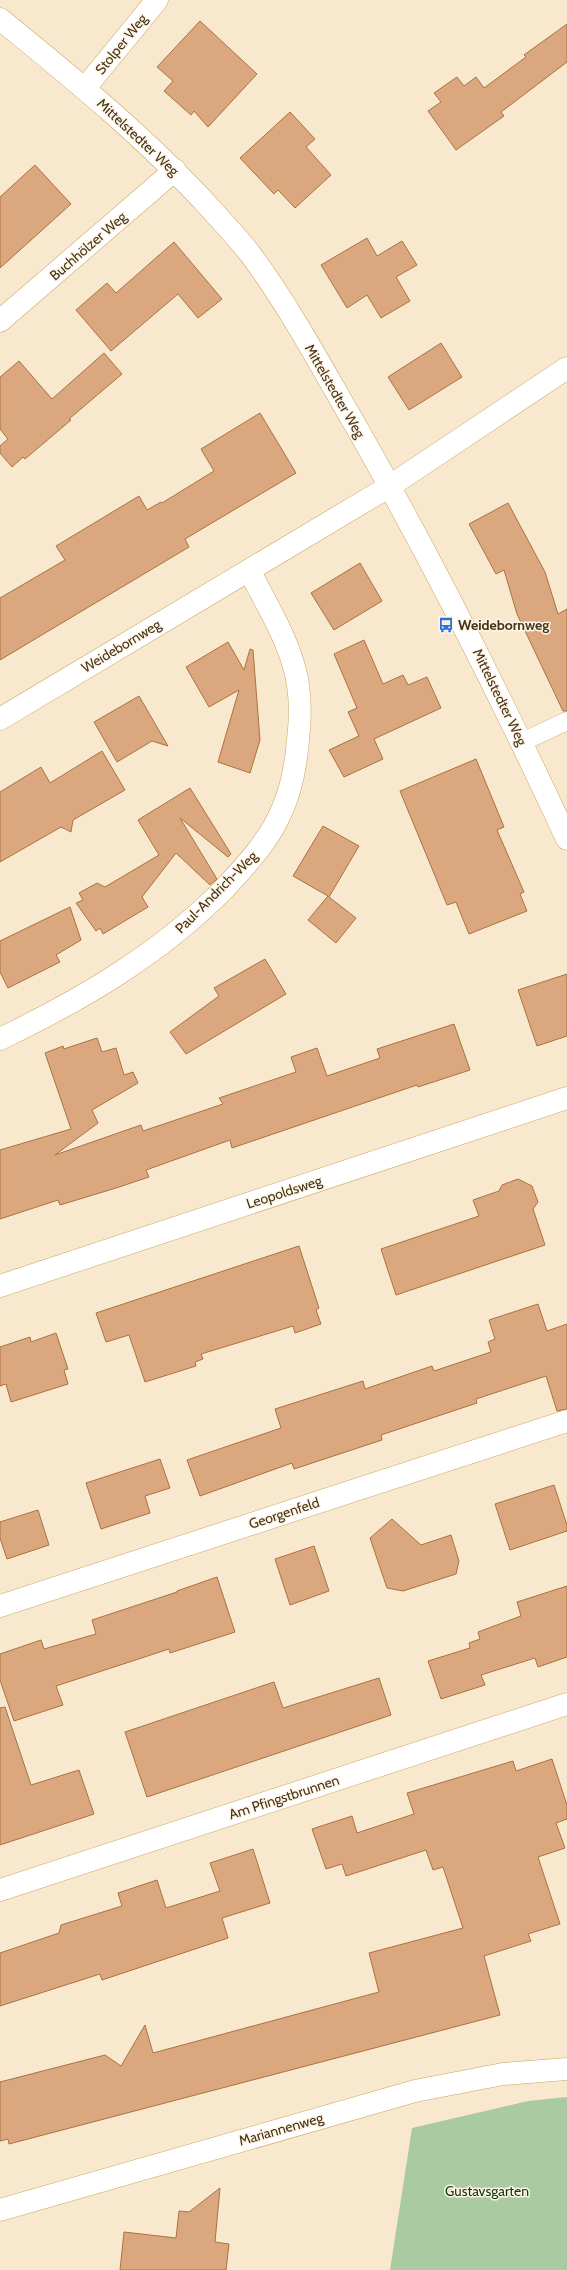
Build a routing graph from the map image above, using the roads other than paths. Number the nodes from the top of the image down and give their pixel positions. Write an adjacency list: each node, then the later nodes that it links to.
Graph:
1 (157, 0): 3 (street, Stolper Weg)
2 (0, 20): 3 (street, Mittelstedter Weg)
3 (85, 88): 4 (street, Mittelstedter Weg)
4 (176, 170): 5 (street, Buchhölzer Weg); 7 (street, Mittelstedter Weg)
5 (0, 321)
6 (567, 368): 7 (street, Weidebornweg)
7 (390, 486): 8 (street, Weidebornweg); 11 (street, Mittelstedter Weg)
8 (249, 570): 9 (street, Weidebornweg); 13 (street, Paul-Andrich-Weg)
9 (0, 718)
10 (567, 721): 11 (lane)
11 (522, 742): 12 (street, Mittelstedter Weg)
12 (567, 839)
13 (0, 1039)
14 (567, 1098): 15 (street, Leopoldsweg)
15 (0, 1286)
16 (567, 1421): 17 (street, Georgenfeld)
17 (0, 1606)
18 (567, 1704): 19 (street, Am Pfingstbrunnen)
19 (0, 1890)
20 (567, 2069): 21 (street, Mariannenweg)
21 (0, 2210)

